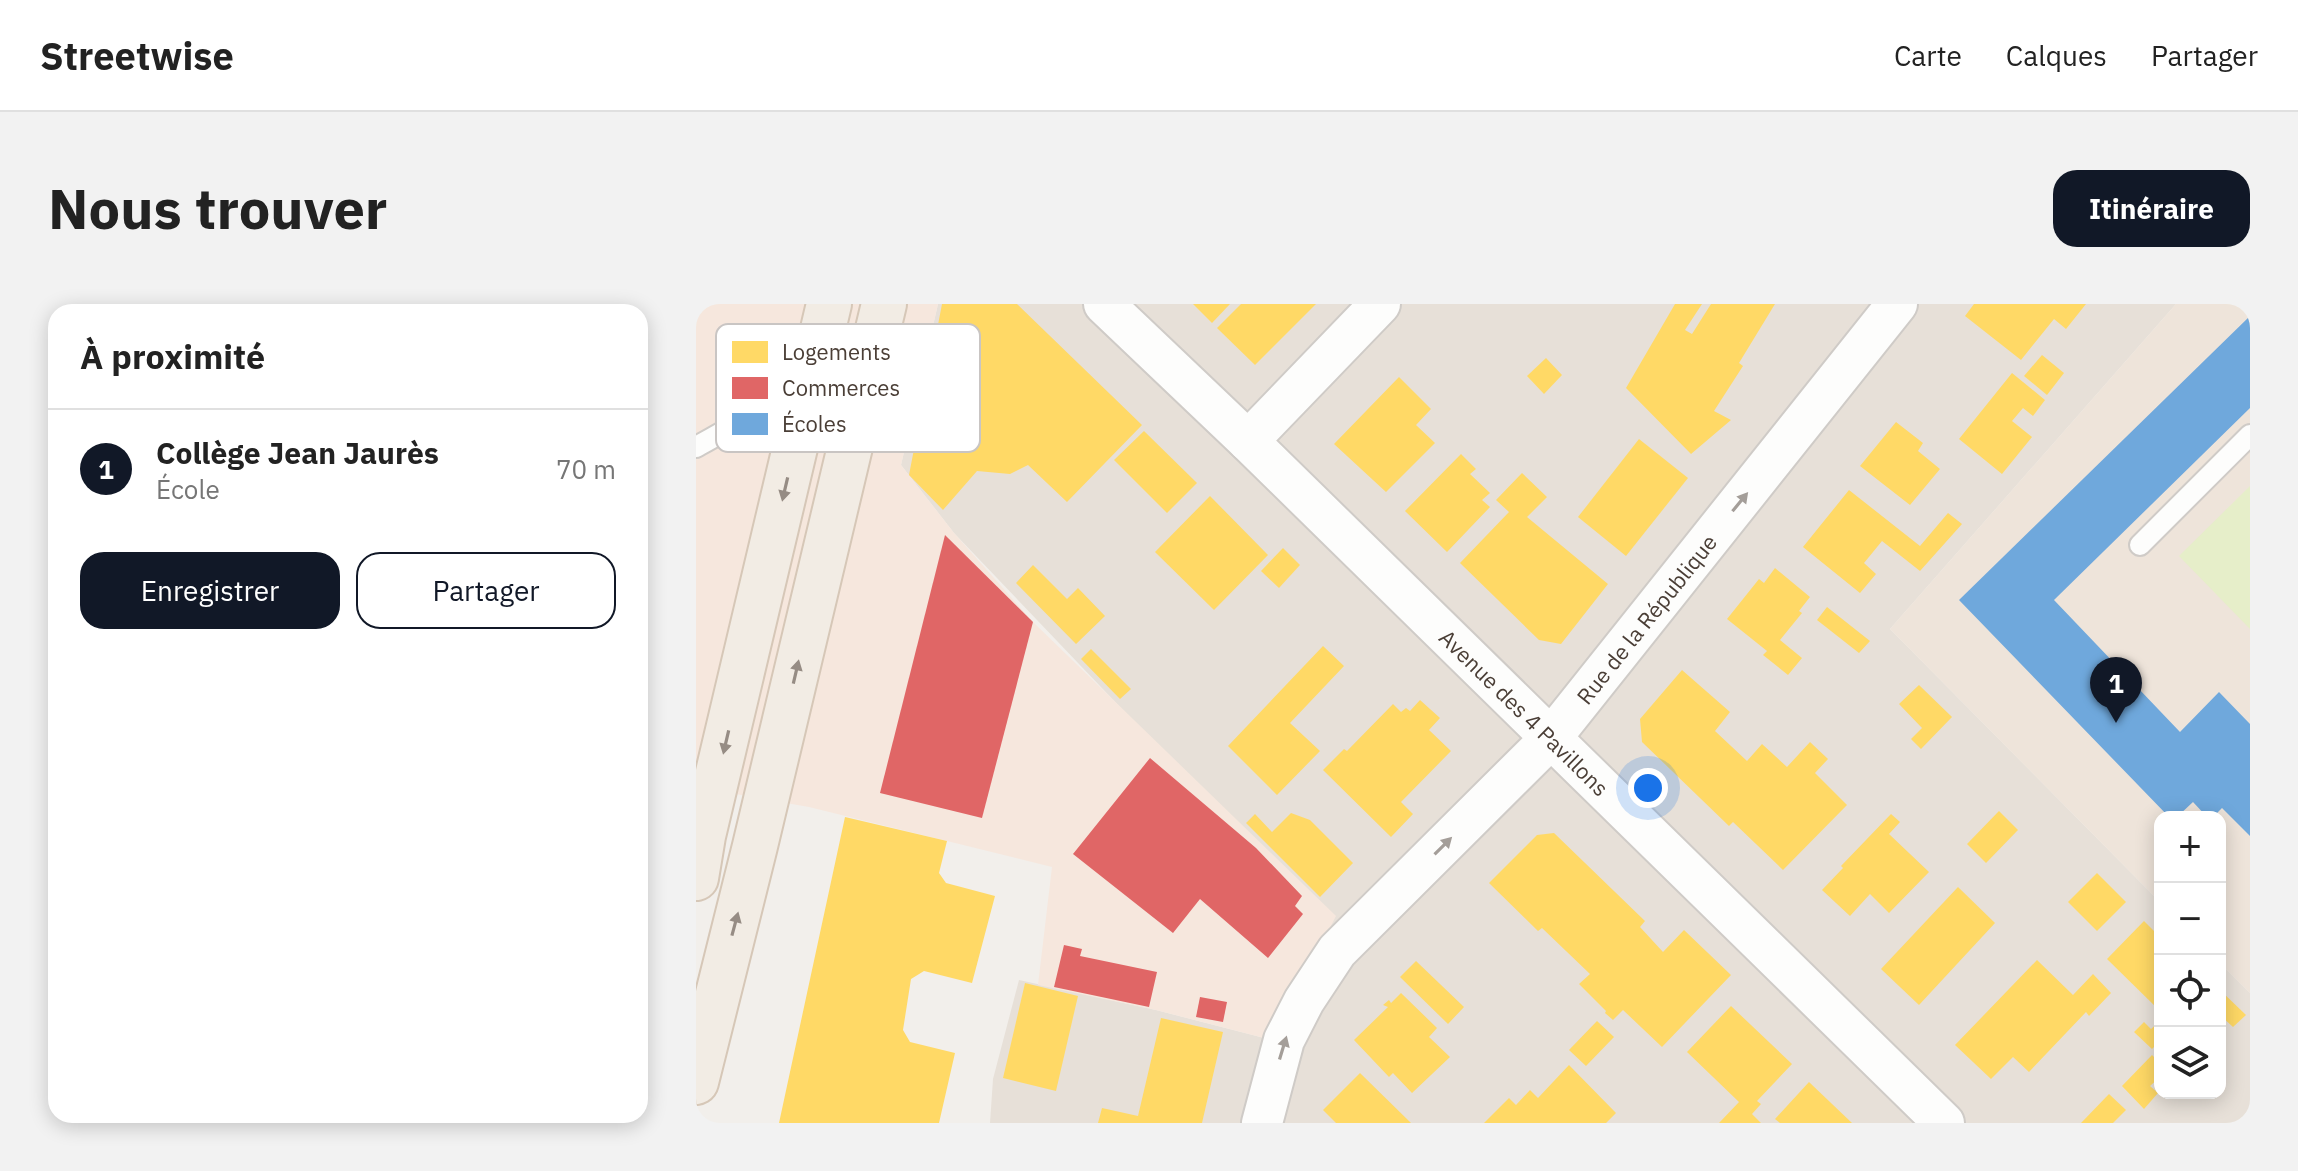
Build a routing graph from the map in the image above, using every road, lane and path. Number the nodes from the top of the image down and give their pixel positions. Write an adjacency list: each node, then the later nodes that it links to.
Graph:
1 (884, 304): 5 (main road, one-way to 1)
2 (1104, 304): 8 (street, Avenue des 4 Pavillons)
3 (1380, 304): 8 (street)
4 (1897, 304): 13 (street, Rue de la République, one-way to 4)
5 (879, 324)
6 (2250, 435): 12 (lane)
7 (716, 436): 9 (lane)
8 (1248, 441): 13 (street, Avenue des 4 Pavillons)
9 (696, 447)
10 (793, 452): 14 (main road, one-way to 14)
11 (849, 452): 15 (main road, one-way to 11)
12 (2140, 545)
13 (1551, 738): 18 (street, Rue de la République, one-way to 13); 19 (street, Avenue des 4 Pavillons)
14 (698, 845)
15 (715, 1000): 16 (main road); 17 (main road)
16 (696, 1061)
17 (696, 1082)
18 (1262, 1123)
19 (1944, 1123)

